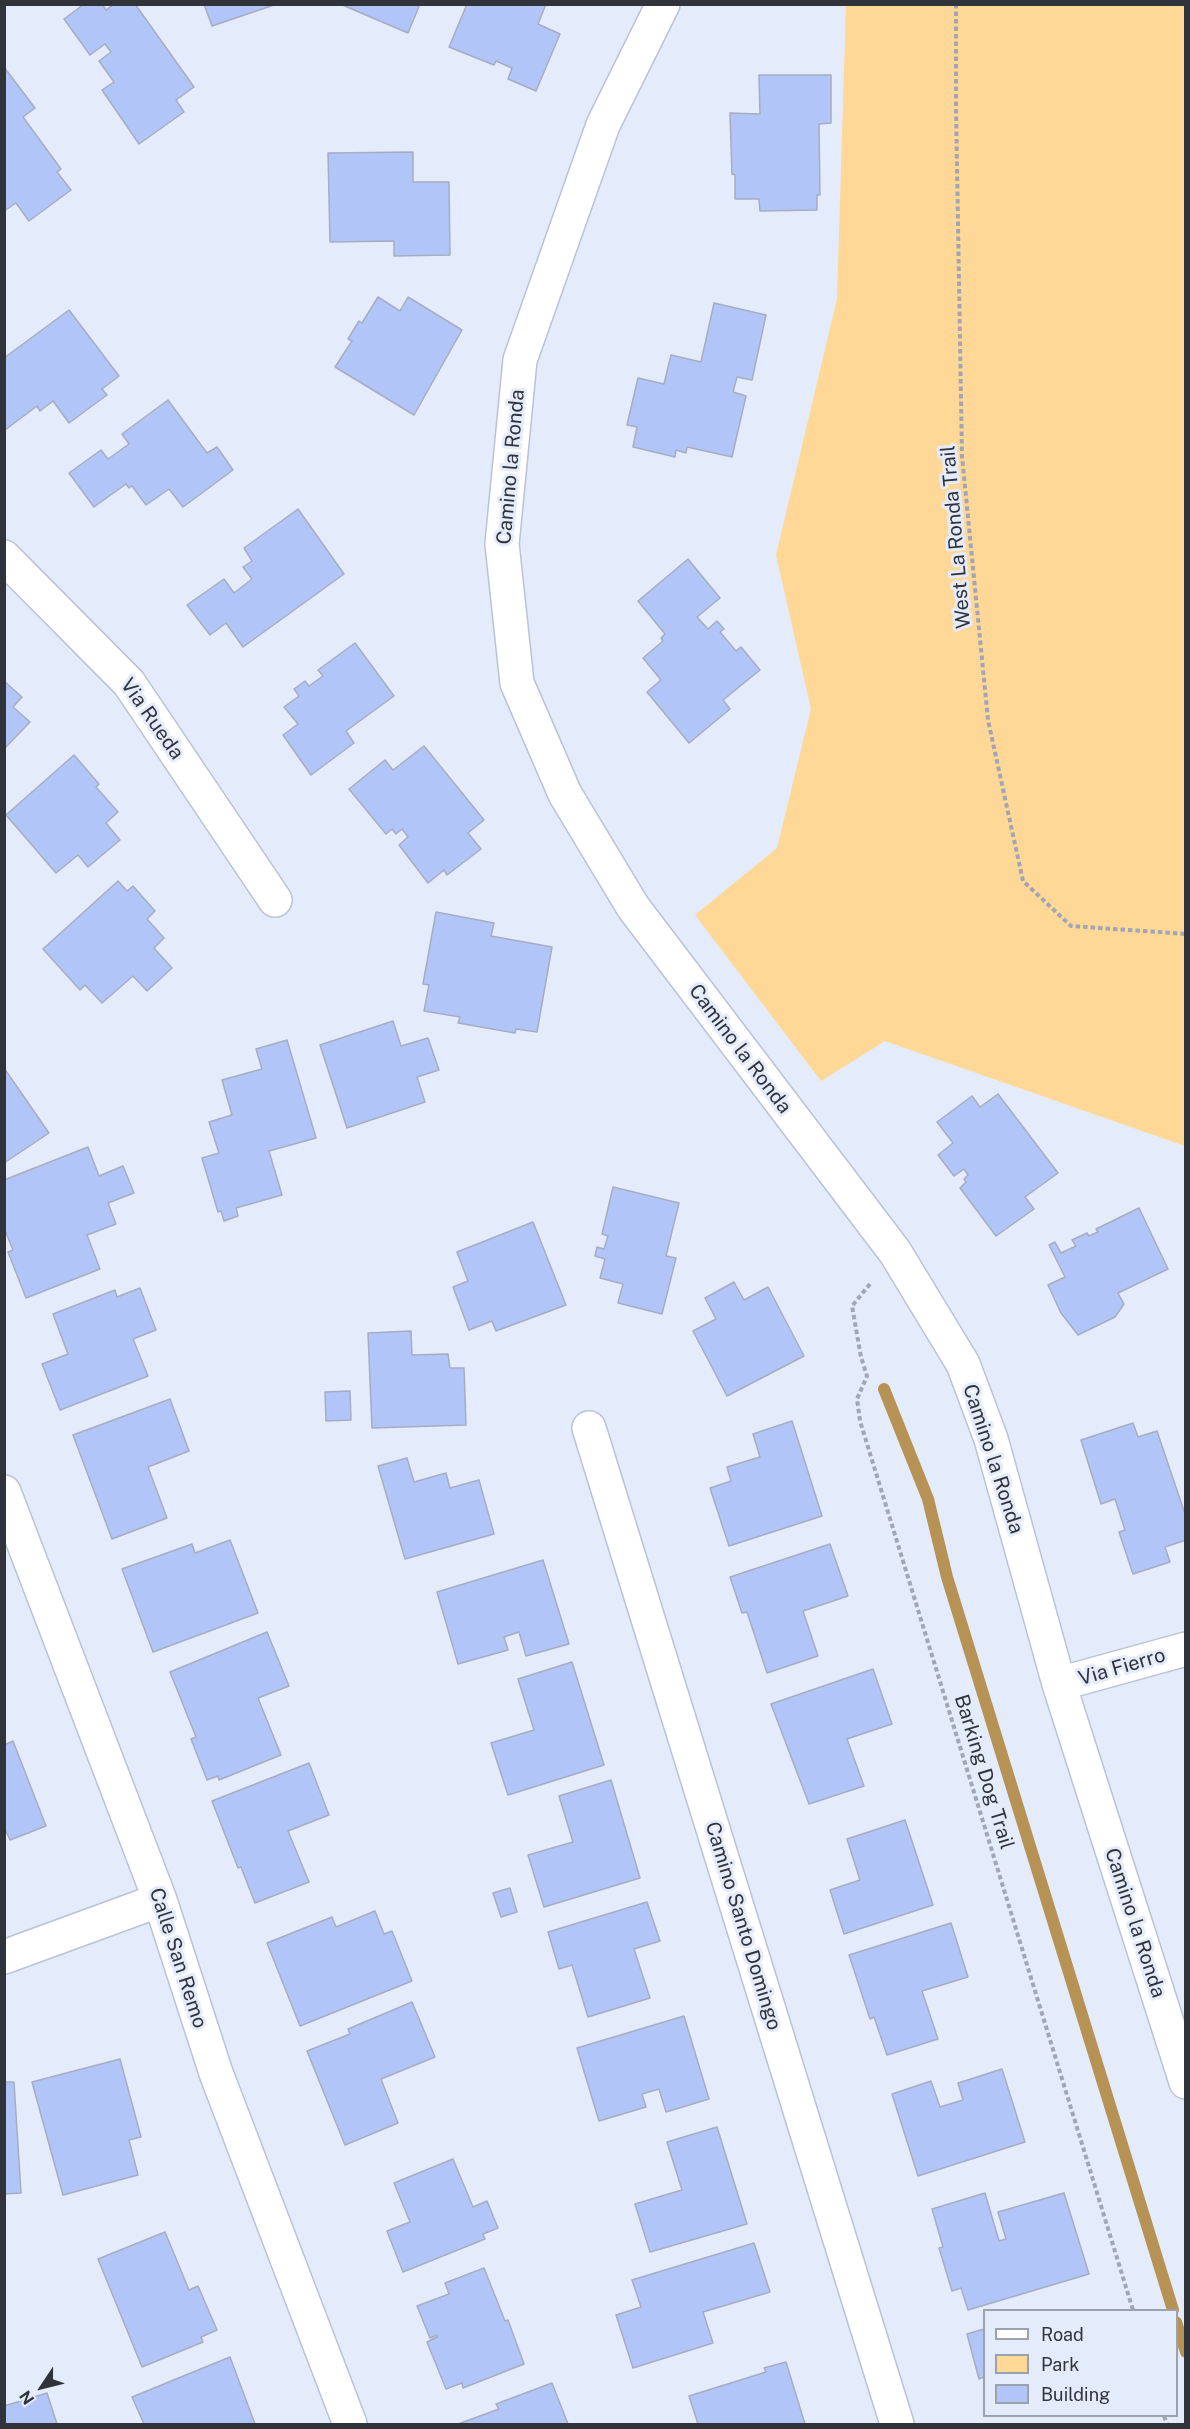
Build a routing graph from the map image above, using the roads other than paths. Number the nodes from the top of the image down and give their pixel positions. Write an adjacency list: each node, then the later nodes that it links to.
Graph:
1 (663, 4): 7 (street, Camino la Ronda)
2 (4, 556): 3 (street, Via Rueda)
3 (275, 900)
4 (589, 1428): 12 (street, Camino Santo Domingo)
5 (4, 1492): 8 (street, Calle San Remo)
6 (1185, 1649): 7 (street, Via Fierro)
7 (1059, 1684): 10 (street, Camino la Ronda)
8 (160, 1900): 9 (street); 11 (street, Calle San Remo)
9 (4, 1958)
10 (1185, 2082)
11 (350, 2424)
12 (897, 2424)

